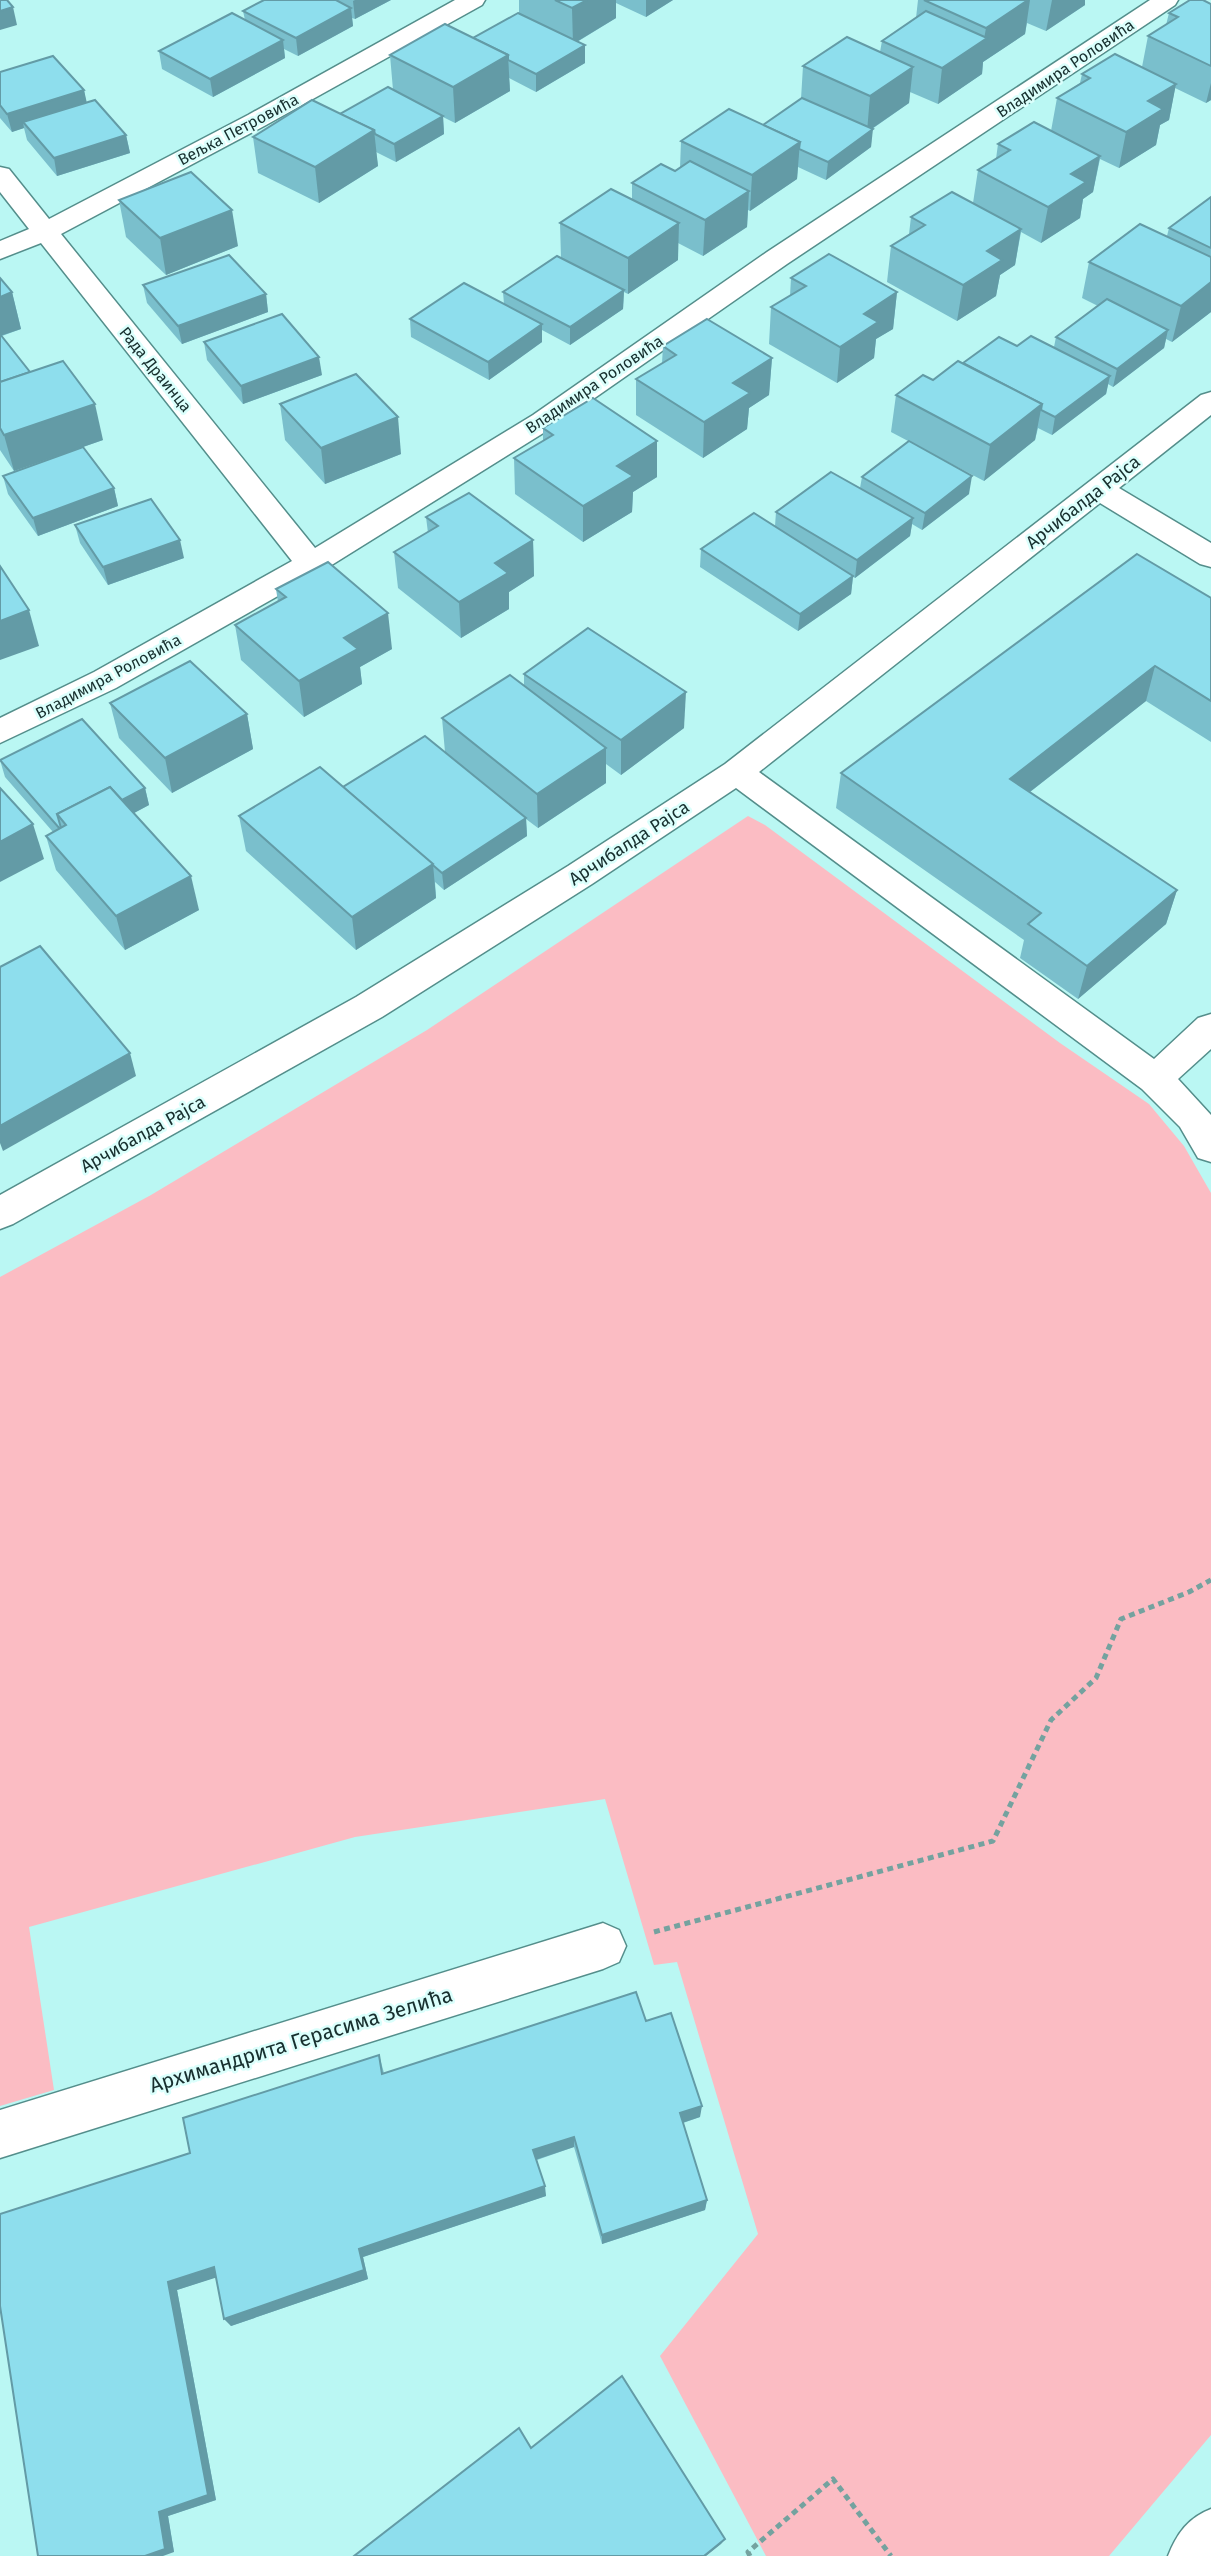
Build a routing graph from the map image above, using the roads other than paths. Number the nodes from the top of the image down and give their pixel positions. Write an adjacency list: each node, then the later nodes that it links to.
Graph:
1 (473, 0): 4 (street, Вељка Петровића)
2 (1166, 0): 9 (street, Владимира Роловића)
3 (0, 175): 4 (street, Рада Драинца)
4 (47, 231): 5 (street, Вељка Петровића); 9 (street, Рада Драинца)
5 (0, 251)
6 (1211, 401): 7 (street, Арчибалда Рајса)
7 (1100, 490): 8 (street); 11 (street, Арчибалда Рајса)
8 (1211, 557)
9 (312, 564): 10 (street, Владимира Роловића)
10 (0, 732)
11 (737, 772): 13 (street); 15 (street, Арчибалда Рајса)
12 (1211, 1028): 13 (street)
13 (1155, 1079): 14 (street)
14 (1211, 1147)
15 (0, 1213)
16 (603, 1946): 17 (street, Архимандрита Герасима Зелића)
17 (0, 2134)
18 (1211, 2535): 19 (street)
19 (1194, 2556)

